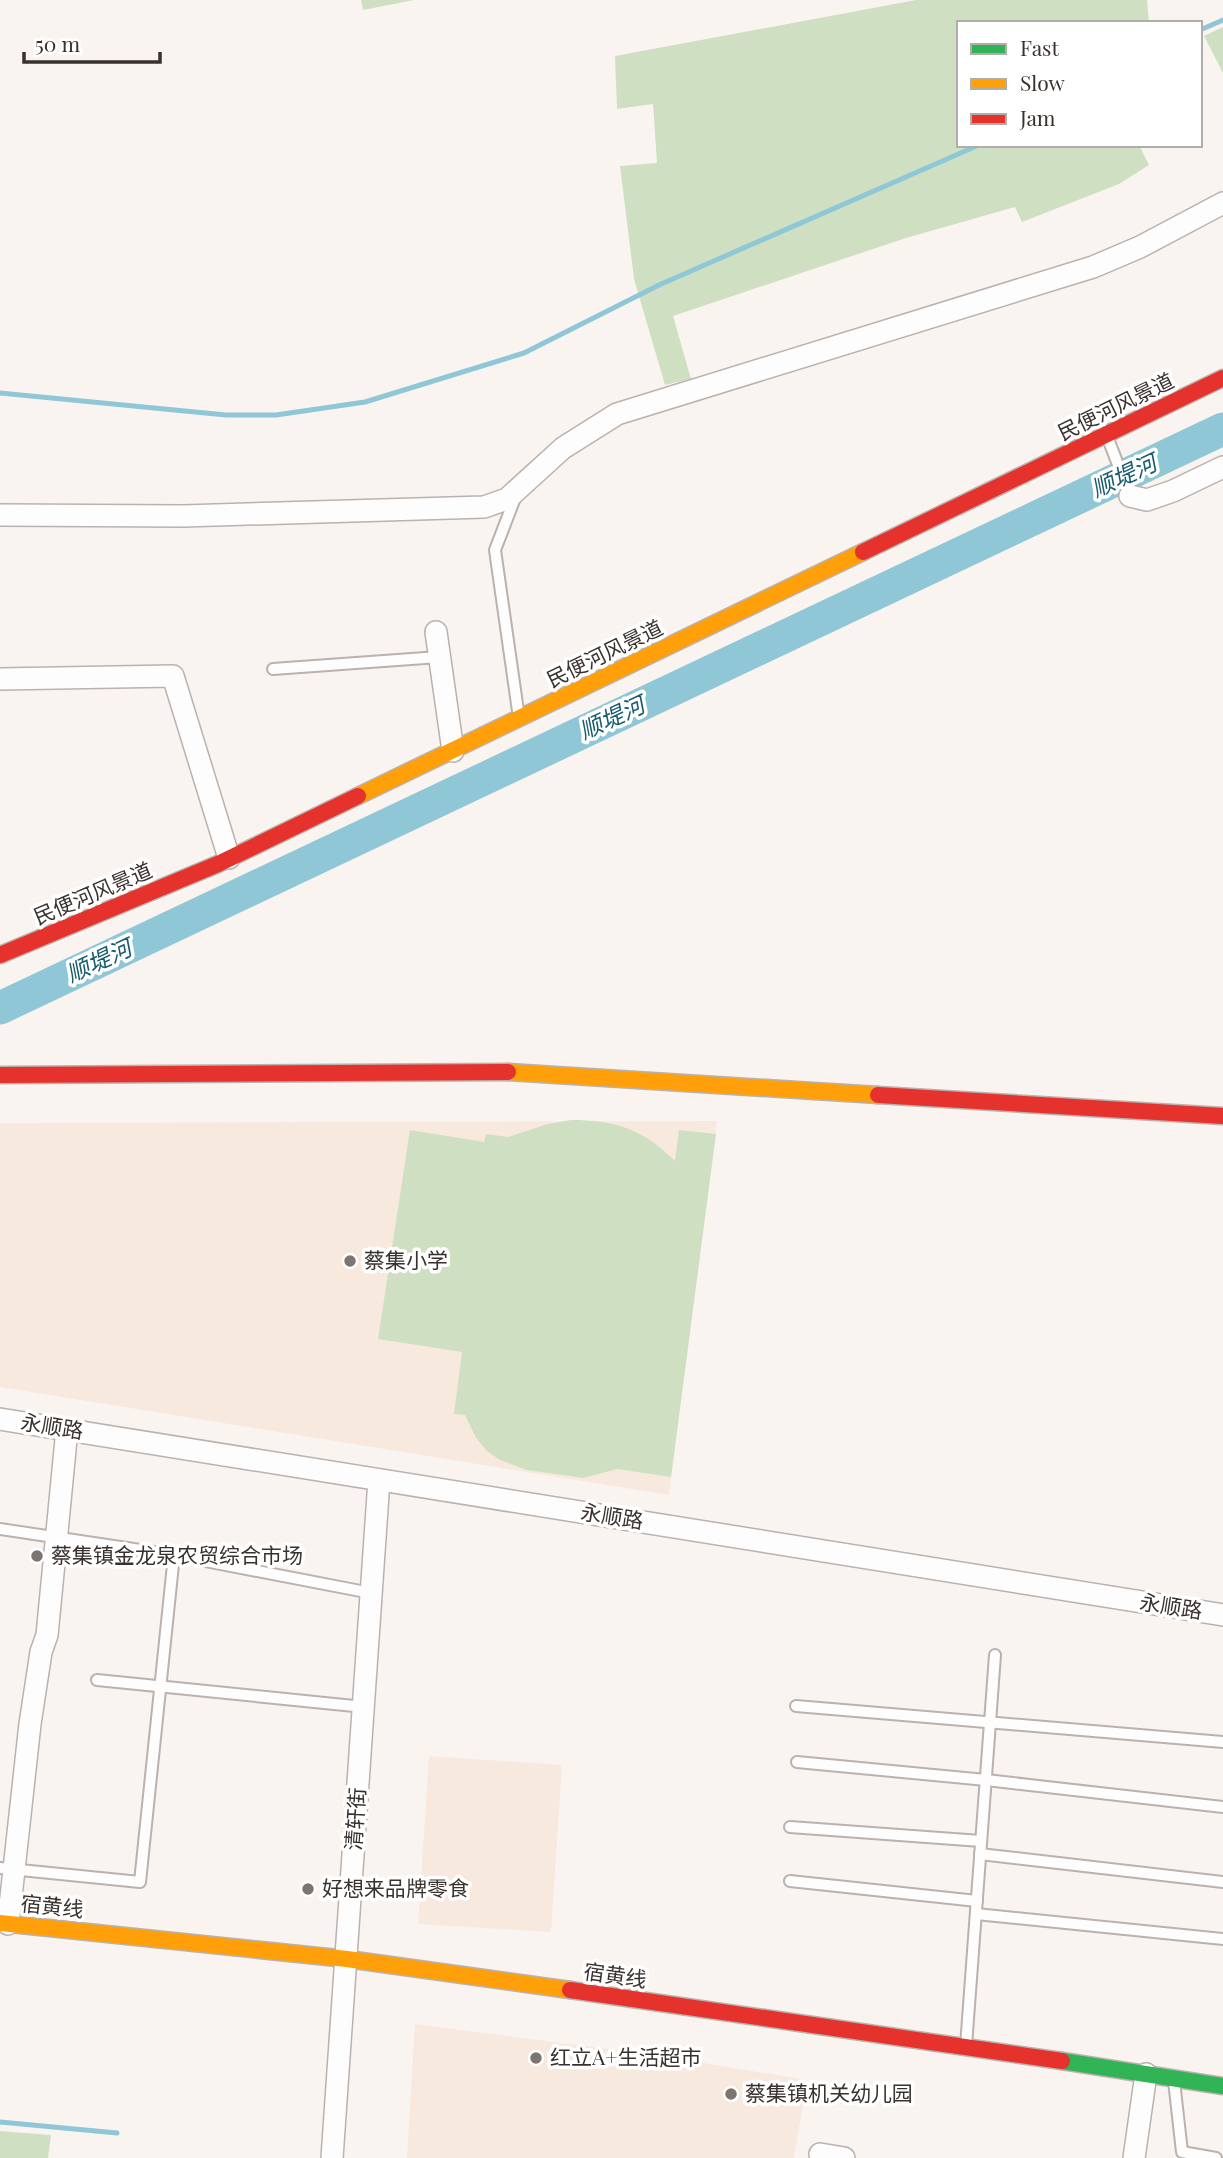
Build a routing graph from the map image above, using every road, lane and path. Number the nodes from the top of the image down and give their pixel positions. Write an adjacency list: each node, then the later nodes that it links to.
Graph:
1 (1223, 204): 5 (street)
2 (1223, 377): 3 (street, 民便河风景道)
3 (1107, 436): 6 (lane); 12 (street, 民便河风景道)
4 (1223, 467): 6 (street)
5 (518, 488): 7 (street); 12 (lane)
6 (1130, 496)
7 (0, 515)
8 (436, 632): 9 (street)
9 (439, 657): 10 (lane); 13 (street)
10 (273, 669)
11 (0, 679): 14 (street)
12 (519, 719): 13 (street, 民便河风景道)
13 (453, 751): 14 (street, 民便河风景道)
14 (229, 858): 15 (street, 民便河风景道)
15 (0, 955)
16 (0, 1075): 17 (street)
17 (1223, 1116)
18 (0, 1419): 19 (street, 永顺路)
19 (67, 1429): 20 (street, 永顺路); 22 (street)
20 (379, 1480): 24 (street, 清轩街); 25 (street, 永顺路)
21 (0, 1529): 22 (lane)
22 (56, 1537): 23 (lane); 39 (street)
23 (174, 1555): 24 (lane); 28 (lane)
24 (371, 1593): 30 (street, 清轩街)
25 (1223, 1615)
26 (995, 1655): 31 (lane)
27 (97, 1680): 28 (lane)
28 (161, 1687): 30 (lane); 39 (lane)
29 (796, 1706): 31 (lane)
30 (364, 1707): 46 (street, 清轩街)
31 (990, 1722): 32 (lane); 34 (lane)
32 (1223, 1742)
33 (797, 1762): 34 (lane)
34 (986, 1780): 35 (lane); 37 (lane)
35 (1223, 1807)
36 (790, 1827): 37 (lane)
37 (981, 1842): 38 (lane)
38 (980, 1854): 41 (lane); 42 (lane)
39 (7, 1868): 44 (street)
40 (790, 1881): 42 (lane)
41 (1223, 1882)
42 (977, 1901): 43 (lane)
43 (976, 1914): 45 (lane); 47 (lane)
44 (4, 1924): 46 (street, 宿黄线)
45 (1223, 1939)
46 (347, 1959): 47 (street, 宿黄线); 52 (street, 清轩街)
47 (966, 2046): 48 (street, 宿黄线)
48 (1146, 2074): 49 (street, 宿黄线); 54 (street)
49 (1174, 2078): 50 (street, 宿黄线); 55 (lane)
50 (1223, 2086)
51 (820, 2154): 53 (street)
52 (332, 2158)
53 (844, 2158)
54 (1134, 2158)
55 (1216, 2158)

